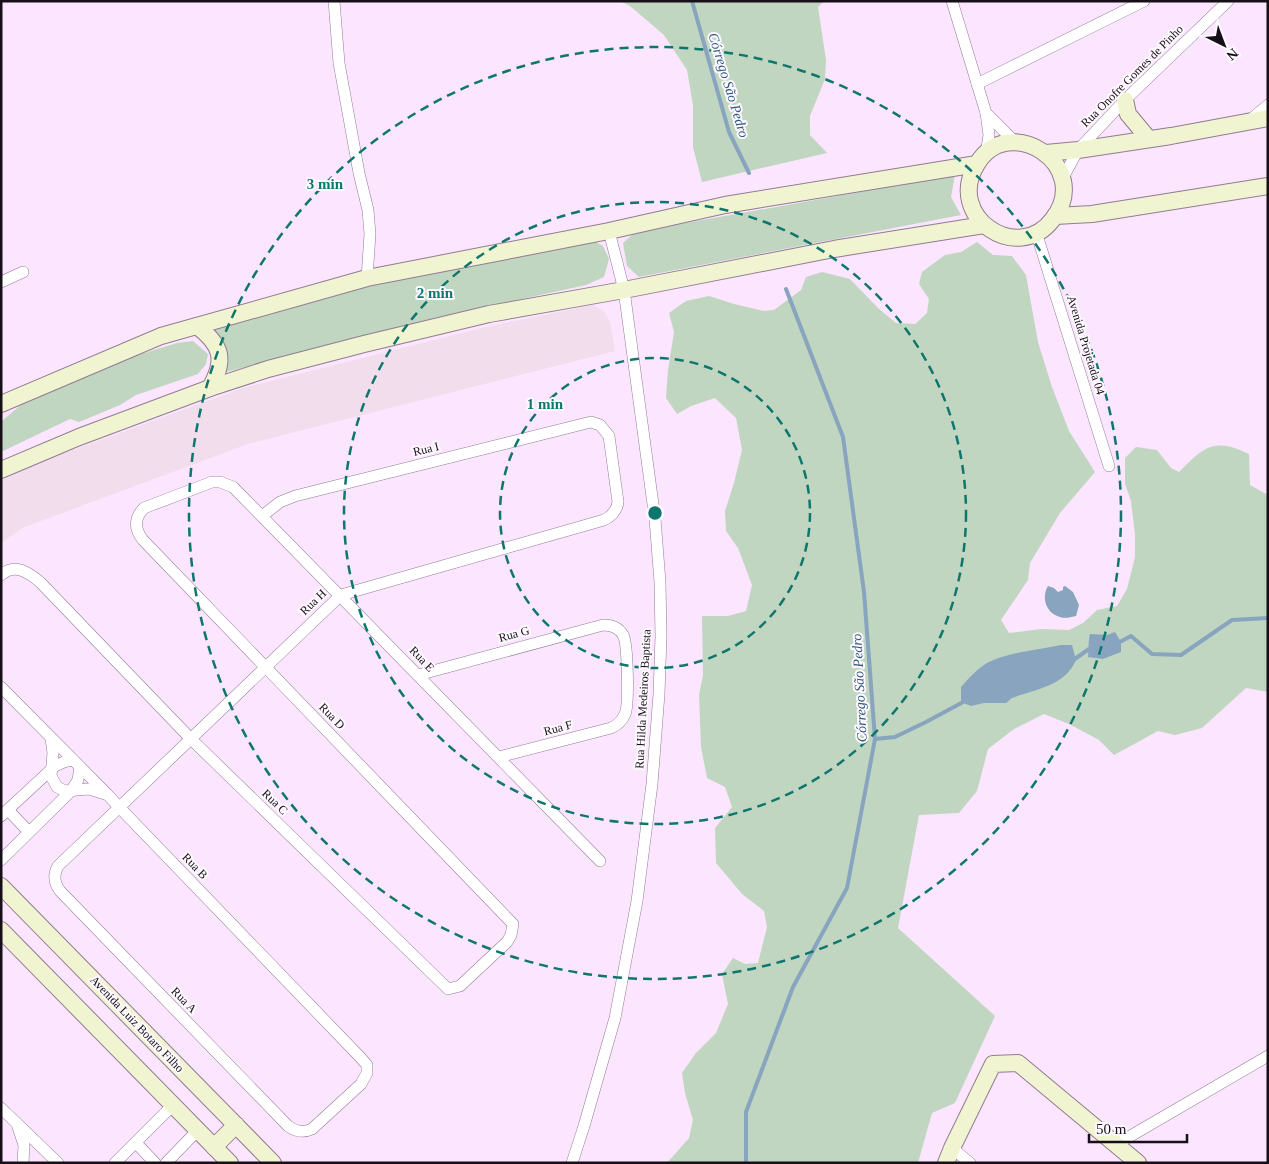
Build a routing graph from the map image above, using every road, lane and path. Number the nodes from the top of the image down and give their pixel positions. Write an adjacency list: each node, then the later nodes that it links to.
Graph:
1 (334, 1): 23 (street)
2 (952, 1): 5 (street)
3 (1144, 1): 5 (street)
4 (1228, 1): 6 (street, Rua Onofre Gomes de Pinho)
5 (977, 84): 8 (street)
6 (1125, 100): 11 (main road); 13 (street, Rua Onofre Gomes de Pinho)
7 (1268, 105): 10 (street)
8 (986, 113): 12 (street); 15 (street)
9 (1268, 118): 10 (main road)
10 (1249, 121): 11 (main road)
11 (1148, 138): 13 (main road)
12 (1015, 142): 14 (main road); 15 (main road)
13 (1078, 150): 14 (main road); 16 (street, Rua Onofre Gomes de Pinho)
14 (1046, 153): 16 (main road)
15 (981, 159): 19 (main road); 20 (main road)
16 (1063, 182): 18 (main road)
17 (1268, 186): 18 (main road)
18 (1055, 216): 21 (main road)
19 (984, 225): 21 (main road); 25 (main road)
20 (609, 231): 23 (main road); 25 (street, Rua Hilda Medeiros Baptista)
21 (1036, 232): 29 (street, Avenida Projetada 04)
22 (23, 272): 24 (street)
23 (367, 278): 26 (main road)
24 (1, 282)
25 (624, 290): 27 (main road); 73 (street, Rua Hilda Medeiros Baptista)
26 (197, 326): 27 (main road); 28 (main road)
27 (210, 388): 30 (main road)
28 (4, 404)
29 (1109, 466)
30 (1, 470)
31 (614, 513): 32 (street, Rua I); 35 (street, Rua H)
32 (262, 516): 33 (street, Rua E); 35 (street, Rua E)
33 (136, 526): 36 (street, Rua D)
34 (1, 575): 41 (street, Rua C)
35 (341, 595): 36 (street, Rua H); 37 (street, Rua E)
36 (266, 667): 41 (street, Rua H); 53 (street, Rua D)
37 (418, 674): 39 (street, Rua G); 42 (street, Rua E)
38 (1, 687): 40 (street, Rua B)
39 (622, 720): 42 (street, Rua F)
40 (50, 737): 43 (street, Rua B); 44 (street)
41 (191, 739): 47 (street, Rua H); 53 (street, Rua C)
42 (499, 757): 51 (street, Rua E)
43 (76, 764): 44 (street); 45 (street); 46 (street, Rua B)
44 (51, 769): 45 (street); 48 (street)
45 (71, 792): 46 (street); 49 (street)
46 (107, 794): 47 (street, Rua B)
47 (119, 807): 56 (street, Rua B); 56 (street, Rua A)
48 (5, 813): 49 (street)
49 (30, 832): 50 (street)
50 (1, 860)
51 (600, 861)
52 (1, 886): 60 (main road, Avenida Luiz Botaro Filho)
53 (513, 924)
54 (1, 930): 57 (main road)
55 (1268, 1056): 63 (street)
56 (367, 1065)
57 (173, 1105): 61 (main road); 62 (street)
58 (1, 1108): 59 (street)
59 (16, 1123): 66 (street); 67 (street)
60 (236, 1125): 64 (main road); 72 (main road, Avenida Luiz Botaro Filho)
61 (198, 1130): 64 (main road); 70 (street)
62 (136, 1143): 68 (street); 69 (street)
63 (1115, 1145): 65 (main road); 75 (main road)
64 (214, 1147): 71 (main road)
65 (949, 1155): 74 (street)
66 (23, 1163)
67 (58, 1163)
68 (115, 1163)
69 (155, 1163)
70 (166, 1163)
71 (230, 1163)
72 (273, 1163)
73 (572, 1163)
74 (970, 1163)
75 (1138, 1163)

